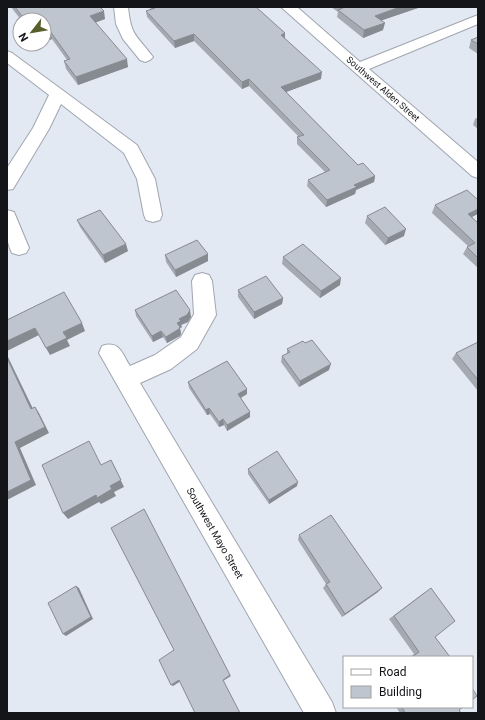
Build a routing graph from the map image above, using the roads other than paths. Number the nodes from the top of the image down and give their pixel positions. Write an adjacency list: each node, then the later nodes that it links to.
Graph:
1 (121, 7): 5 (street)
2 (288, 7): 6 (street, Southwest Alden Street)
3 (478, 19): 6 (street)
4 (7, 56): 7 (street)
5 (145, 57)
6 (358, 68): 8 (street, Southwest Alden Street)
7 (57, 94): 9 (street); 10 (street)
8 (478, 172)
9 (7, 184)
10 (153, 214)
11 (7, 217): 12 (street)
12 (19, 248)
13 (202, 281): 15 (street)
14 (110, 353): 15 (street, Southwest Mayo Street)
15 (125, 379): 16 (street, Southwest Mayo Street)
16 (321, 713)

